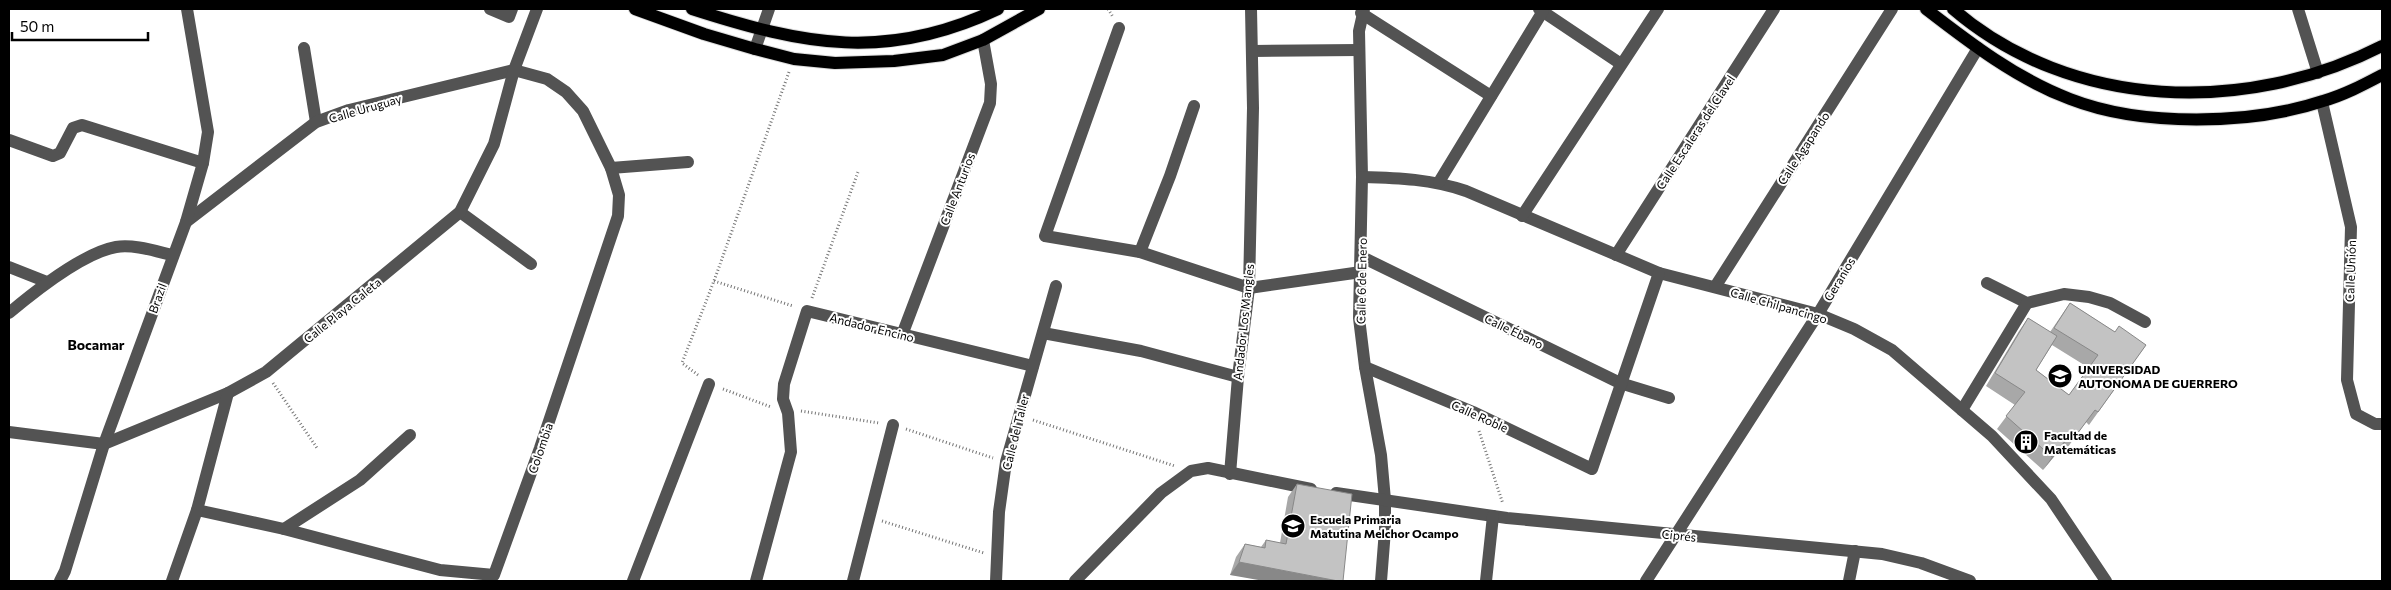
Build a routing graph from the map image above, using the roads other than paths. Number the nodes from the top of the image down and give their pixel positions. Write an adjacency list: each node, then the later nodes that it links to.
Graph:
1 (187, 9): 38 (street, Brazil)
2 (490, 9): 3 (street)
3 (512, 9)
4 (536, 9): 29 (street, Calle Playa Caleta)
5 (635, 9): 25 (main road)
6 (692, 9): 20 (main road)
7 (769, 9): 20 (street)
8 (998, 9): 20 (main road)
9 (1039, 9): 21 (main road)
10 (1252, 9): 27 (street, Andador Los Mangles)
11 (1658, 9): 28 (street)
12 (1774, 9): 47 (street, Calle Escaleras del Clavel)
13 (1892, 9): 56 (street, Calle Agapando)
14 (1926, 9): 24 (main road)
15 (1954, 9): 30 (main road)
16 (2298, 9): 30 (street)
17 (1541, 10): 28 (street); 32 (street)
18 (1362, 11): 26 (street, Calle 6 de Enero); 32 (street)
19 (1119, 28): 45 (street)
20 (762, 30): 25 (street)
21 (983, 40): 25 (main road); 63 (street, Calle Anturios)
22 (2382, 46): 30 (main road)
23 (304, 48): 35 (street)
24 (1978, 48): 33 (main road); 60 (street, Geranios)
25 (755, 49)
26 (1359, 50): 27 (street); 40 (street, Calle 6 de Enero)
27 (1253, 51): 57 (street, Andador Los Mangles)
28 (1622, 64): 43 (street)
29 (514, 70): 35 (street, Calle Uruguay); 39 (street, Colombia); 42 (street, Calle Playa Caleta)
30 (2318, 73)
31 (2382, 75): 33 (main road)
32 (1491, 96): 41 (street)
33 (2322, 102): 72 (street, Calle Unión)
34 (1194, 106): 45 (street)
35 (316, 122): 44 (street, Calle Uruguay)
36 (9, 140): 38 (street)
37 (688, 162): 39 (street)
38 (203, 163): 44 (street, Brazil)
39 (611, 168): 81 (street, Colombia)
40 (1362, 177): 41 (street, Calle Chilpancingo); 48 (street, Calle 6 de Enero)
41 (1439, 182): 43 (street, Calle Chilpancingo)
42 (460, 212): 49 (street); 69 (street, Calle Playa Caleta)
43 (1522, 216): 47 (street, Calle Chilpancingo)
44 (186, 222): 46 (street, Brazil)
45 (1140, 252): 57 (street)
46 (172, 255): 53 (street); 76 (street, Brazil)
47 (1616, 255): 52 (street, Calle Chilpancingo)
48 (1362, 257): 51 (street, Calle 6 de Enero); 67 (street, Calle Ébano)
49 (531, 264)
50 (9, 267): 53 (street)
51 (1361, 272): 57 (street); 65 (street, Calle 6 de Enero)
52 (1659, 273): 56 (street, Calle Chilpancingo); 67 (street)
53 (47, 282): 59 (street)
54 (1987, 283): 58 (street)
55 (1056, 286): 62 (street, Calle del Taller)
56 (1715, 287): 60 (street, Calle Chilpancingo)
57 (1249, 288): 66 (street, Andador Los Mangles)
58 (2026, 303): 61 (street); 71 (street)
59 (9, 313)
60 (1818, 314): 71 (street, Calle Chilpancingo); 82 (street, Geranios)
61 (2146, 322)
62 (1043, 333): 64 (street, Calle del Taller); 66 (street)
63 (902, 334): 64 (street, Andador Encino); 87 (street, Andador Encino)
64 (1033, 366): 89 (street, Calle del Taller)
65 (1365, 368): 67 (street, Calle Roble); 78 (street, Calle 6 de Enero)
66 (1238, 377): 77 (street, Andador Los Mangles)
67 (1620, 383): 70 (street, Calle Ébano)
68 (709, 384): 86 (street)
69 (228, 393): 76 (street, Calle Playa Caleta); 79 (street)
70 (1669, 398)
71 (1962, 410): 96 (street, Calle Chilpancingo)
72 (2382, 424)
73 (894, 425): 88 (street)
74 (9, 432): 76 (street, Calle Playa Caleta)
75 (410, 435): 81 (street)
76 (104, 444): 84 (street, Brazil)
77 (1230, 474): 78 (street, Ciprés); 90 (street, Ciprés)
78 (1385, 500): 80 (street, Ciprés); 91 (street, Calle 6 de Enero)
79 (196, 510): 81 (street, Colombia); 85 (street)
80 (1493, 516): 82 (street, Ciprés); 92 (street)
81 (284, 529)
82 (1676, 534): 83 (street, Ciprés); 93 (street, Geranios)
83 (1855, 551): 94 (street); 95 (street, Ciprés)
84 (60, 581)
85 (172, 581)
86 (632, 581)
87 (756, 581)
88 (853, 581)
89 (996, 581)
90 (1075, 581)
91 (1381, 581)
92 (1486, 581)
93 (1646, 581)
94 (1849, 581)
95 (1970, 581)
96 (2106, 581)

